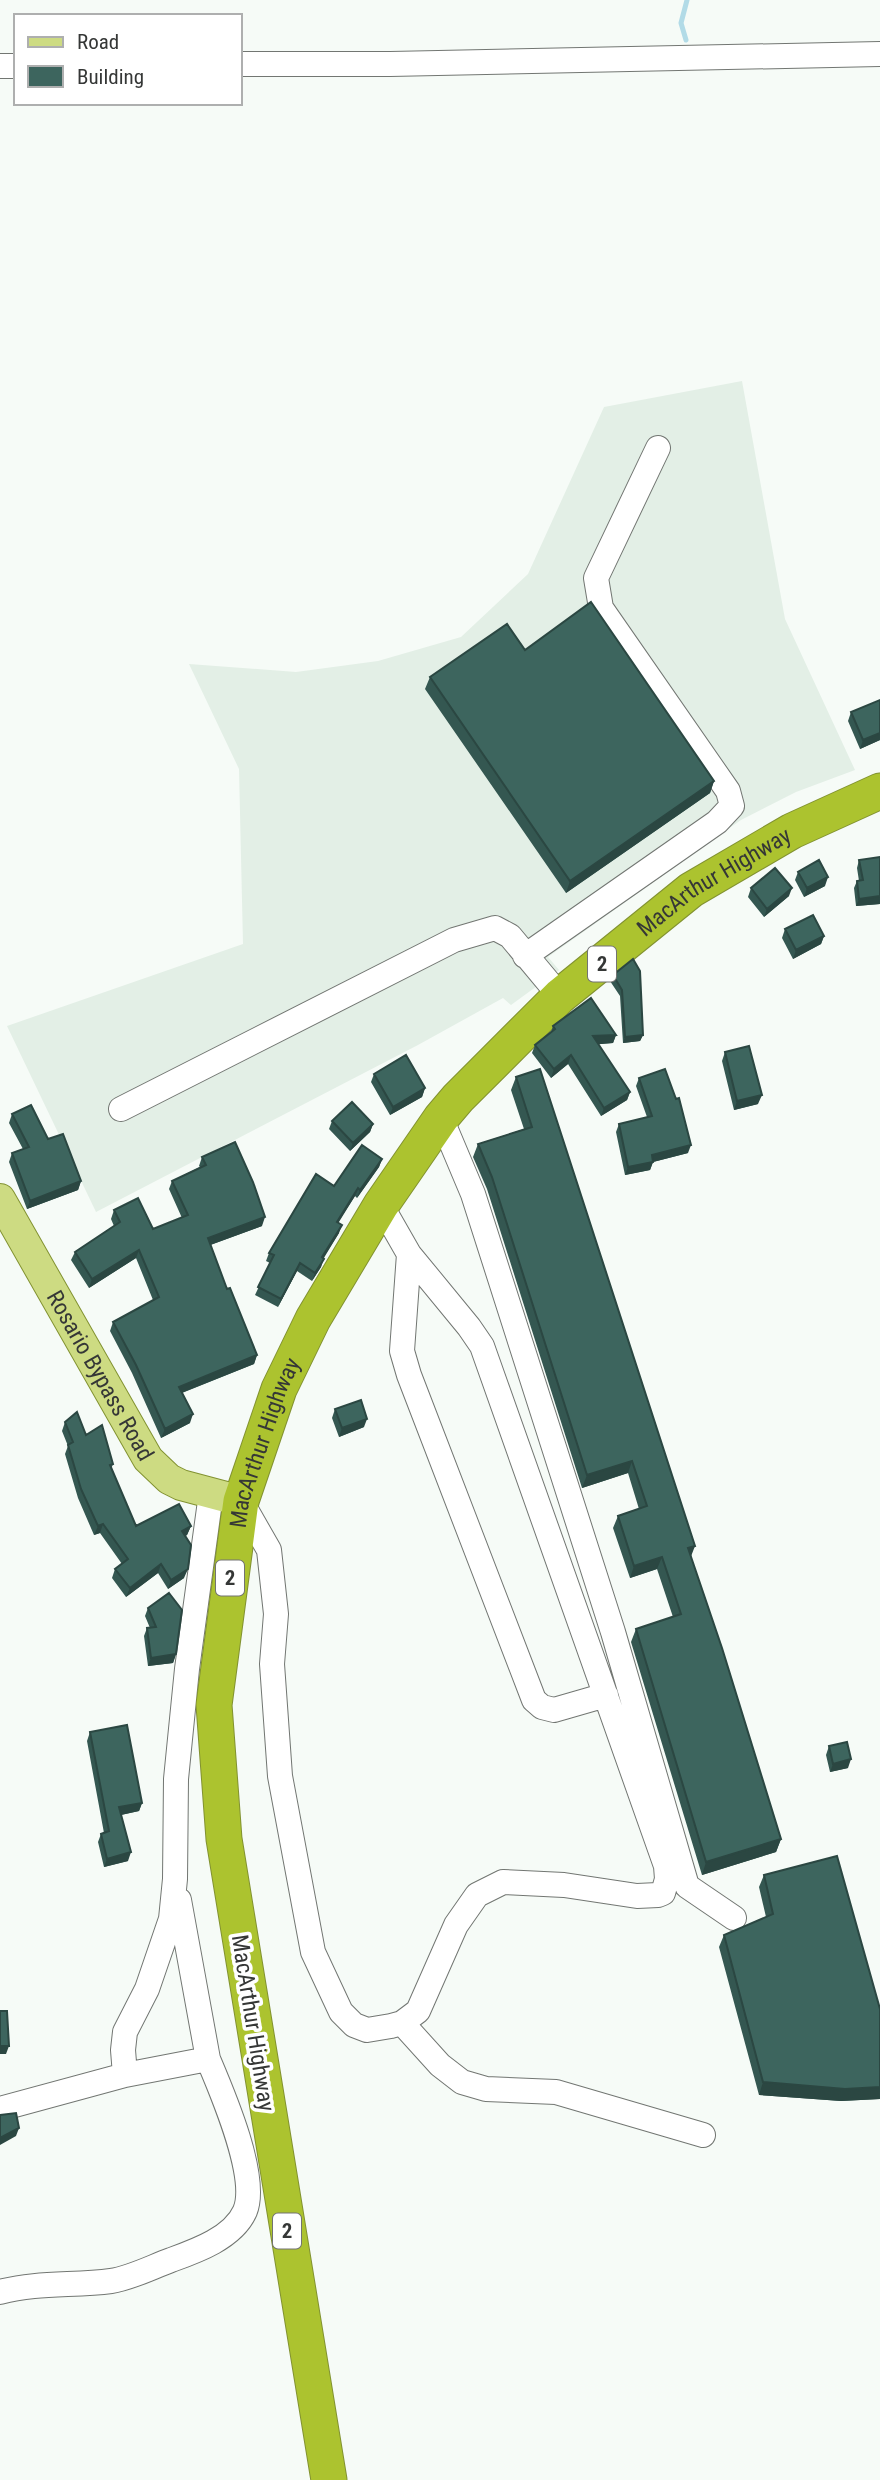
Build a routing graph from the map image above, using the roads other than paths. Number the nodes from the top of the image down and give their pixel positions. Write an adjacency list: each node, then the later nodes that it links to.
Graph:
1 (880, 54): 2 (street)
2 (242, 64)
3 (659, 448): 5 (street)
4 (880, 791): 6 (highway, MacArthur Highway / 2)
5 (525, 956): 6 (street); 7 (street)
6 (560, 996): 8 (highway, MacArthur Highway / 2)
7 (121, 1109)
8 (441, 1118): 10 (highway, MacArthur Highway / 2); 15 (street)
9 (1, 1205): 12 (main road, Rosario Bypass Road)
10 (381, 1205): 11 (street); 12 (highway, MacArthur Highway / 2)
11 (409, 1254): 13 (street); 13 (street)
12 (226, 1497): 14 (street); 16 (street); 22 (highway, MacArthur Highway / 2)
13 (606, 1695): 16 (street)
14 (175, 1879): 17 (street); 18 (street)
15 (734, 1918)
16 (402, 2023): 20 (street)
17 (208, 2059): 18 (street); 21 (street)
18 (125, 2075): 19 (street)
19 (0, 2109)
20 (703, 2135)
21 (0, 2292)
22 (329, 2480)

